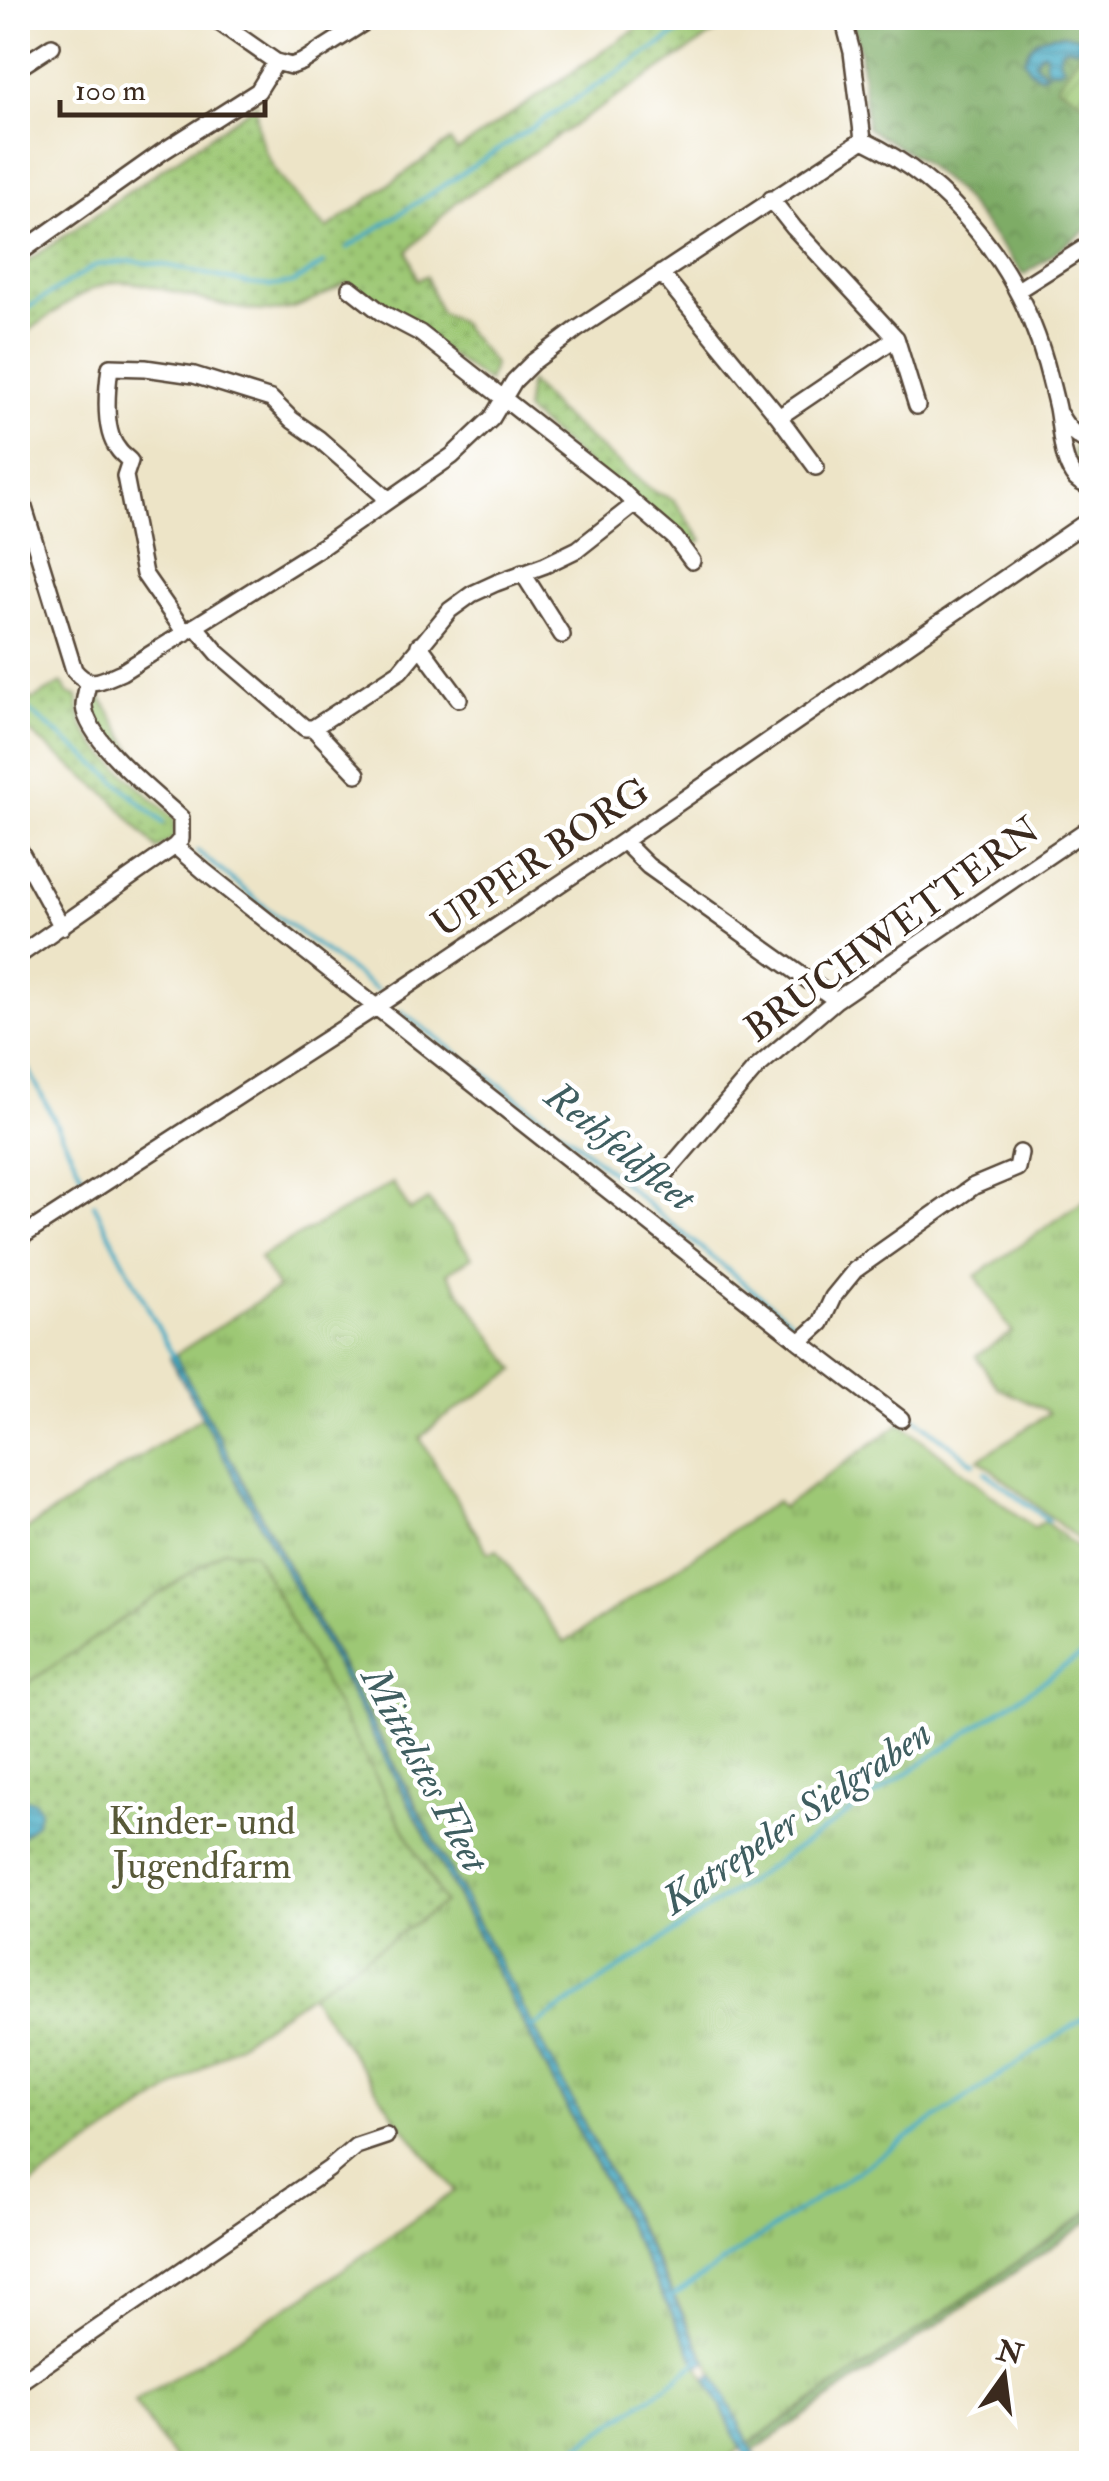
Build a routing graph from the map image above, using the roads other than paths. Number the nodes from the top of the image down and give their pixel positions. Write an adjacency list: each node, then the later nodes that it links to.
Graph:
1 (213, 18): 5 (street)
2 (371, 18): 5 (street)
3 (843, 18): 7 (street)
4 (52, 46): 6 (street)
5 (276, 62): 10 (street)
6 (18, 68)
7 (863, 140): 8 (street); 13 (street)
8 (771, 200): 11 (street); 14 (street)
9 (1092, 243): 13 (street)
10 (18, 254)
11 (661, 274): 15 (street); 18 (street)
12 (350, 288): 15 (street)
13 (1018, 290): 17 (street)
14 (896, 338): 16 (street); 18 (street)
15 (504, 399): 23 (street); 24 (street)
16 (917, 406)
17 (1058, 412): 19 (street); 21 (street)
18 (778, 418): 20 (street)
19 (1092, 444)
20 (816, 467)
21 (1092, 487)
22 (19, 496): 31 (street)
23 (389, 500): 28 (street); 28 (street)
24 (635, 504): 26 (street); 27 (street)
25 (1092, 518): 36 (street, UPPER BORG)
26 (692, 561)
27 (522, 572): 29 (street); 30 (street)
28 (190, 630): 31 (street); 33 (street)
29 (562, 636)
30 (419, 645): 32 (street); 33 (street)
31 (93, 682): 37 (street)
32 (458, 699)
33 (313, 728): 34 (street)
34 (358, 774)
35 (1092, 826): 41 (street, BRUCHWETTERN)
36 (623, 841): 41 (street); 42 (street, UPPER BORG)
37 (175, 846): 39 (street); 42 (street)
38 (18, 847): 39 (street)
39 (62, 927): 40 (street)
40 (18, 956)
41 (836, 1000): 44 (street, BRUCHWETTERN)
42 (376, 1007): 45 (street, UPPER BORG); 46 (street)
43 (1020, 1153): 46 (street)
44 (658, 1182)
45 (18, 1238)
46 (800, 1342): 47 (street)
47 (901, 1419)
48 (386, 2136): 49 (street)
49 (18, 2382)

